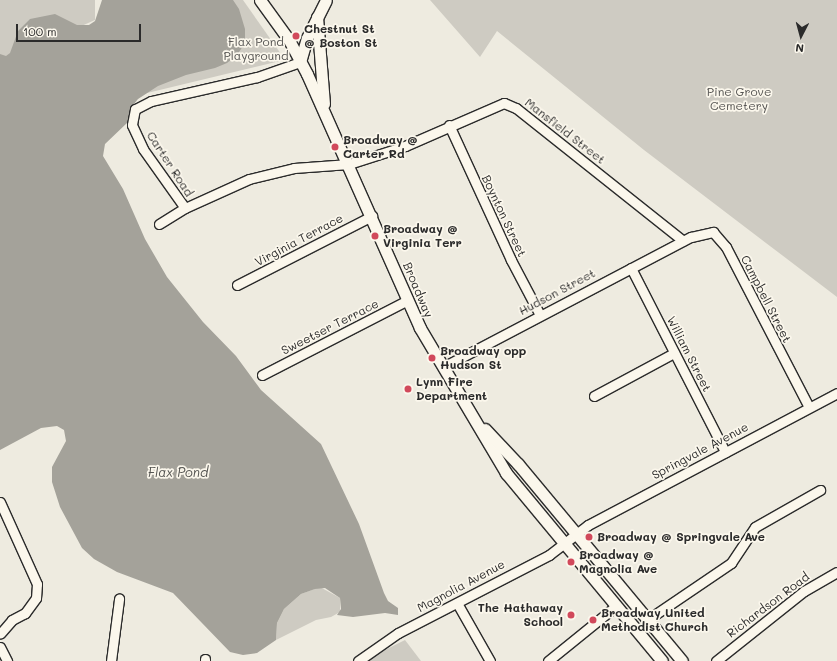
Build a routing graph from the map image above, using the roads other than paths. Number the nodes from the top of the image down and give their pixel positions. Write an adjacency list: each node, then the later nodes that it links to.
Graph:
1 (260, 0): 4 (main road, Broadway)
2 (326, 0): 3 (main road)
3 (317, 17): 4 (main road); 5 (main road)
4 (300, 62): 5 (main road, Broadway); 8 (street, Carter Road)
5 (326, 115): 7 (main road, Broadway)
6 (449, 126): 7 (street, Mansfield Street); 11 (street, Mansfield Street); 15 (street, Boynton Street)
7 (349, 164): 8 (street, Carter Road); 9 (main road, Broadway)
8 (185, 208): 10 (street)
9 (372, 216): 13 (street, Virginia Terrace); 14 (main road, Broadway)
10 (160, 224)
11 (683, 241): 12 (street, Hudson Street); 21 (street, Campbell Street)
12 (632, 268): 15 (street, Hudson Street); 16 (street, William Street)
13 (237, 285)
14 (408, 300): 17 (main road, Broadway); 18 (street, Sweetser Terrace)
15 (540, 315): 17 (street, Hudson Street)
16 (674, 353): 20 (street); 23 (street, William Street)
17 (443, 367): 22 (main road, Broadway)
18 (262, 375)
19 (837, 393): 21 (street, Springvale Avenue)
20 (594, 396)
21 (809, 407): 23 (street, Springvale Avenue)
22 (472, 416): 26 (main road, Broadway); 27 (main road, Broadway)
23 (725, 452): 26 (street, Springvale Avenue)
24 (820, 490): 32 (street)
25 (0, 502): 33 (street)
26 (576, 534): 27 (street, Magnolia Avenue); 32 (main road, Broadway)
27 (564, 544): 30 (street, Magnolia Avenue); 31 (main road, Broadway)
28 (837, 572): 42 (street, Richardson Road)
29 (119, 599): 36 (street)
30 (457, 603): 37 (street, Magnolia Avenue); 38 (street)
31 (616, 606): 39 (street); 40 (main road, Broadway)
32 (647, 620): 41 (main road, Broadway)
33 (0, 634)
34 (0, 647): 35 (street)
35 (7, 661)
36 (111, 661)
37 (358, 661)
38 (490, 661)
39 (548, 661)
40 (662, 661)
41 (682, 661)
42 (716, 661)

